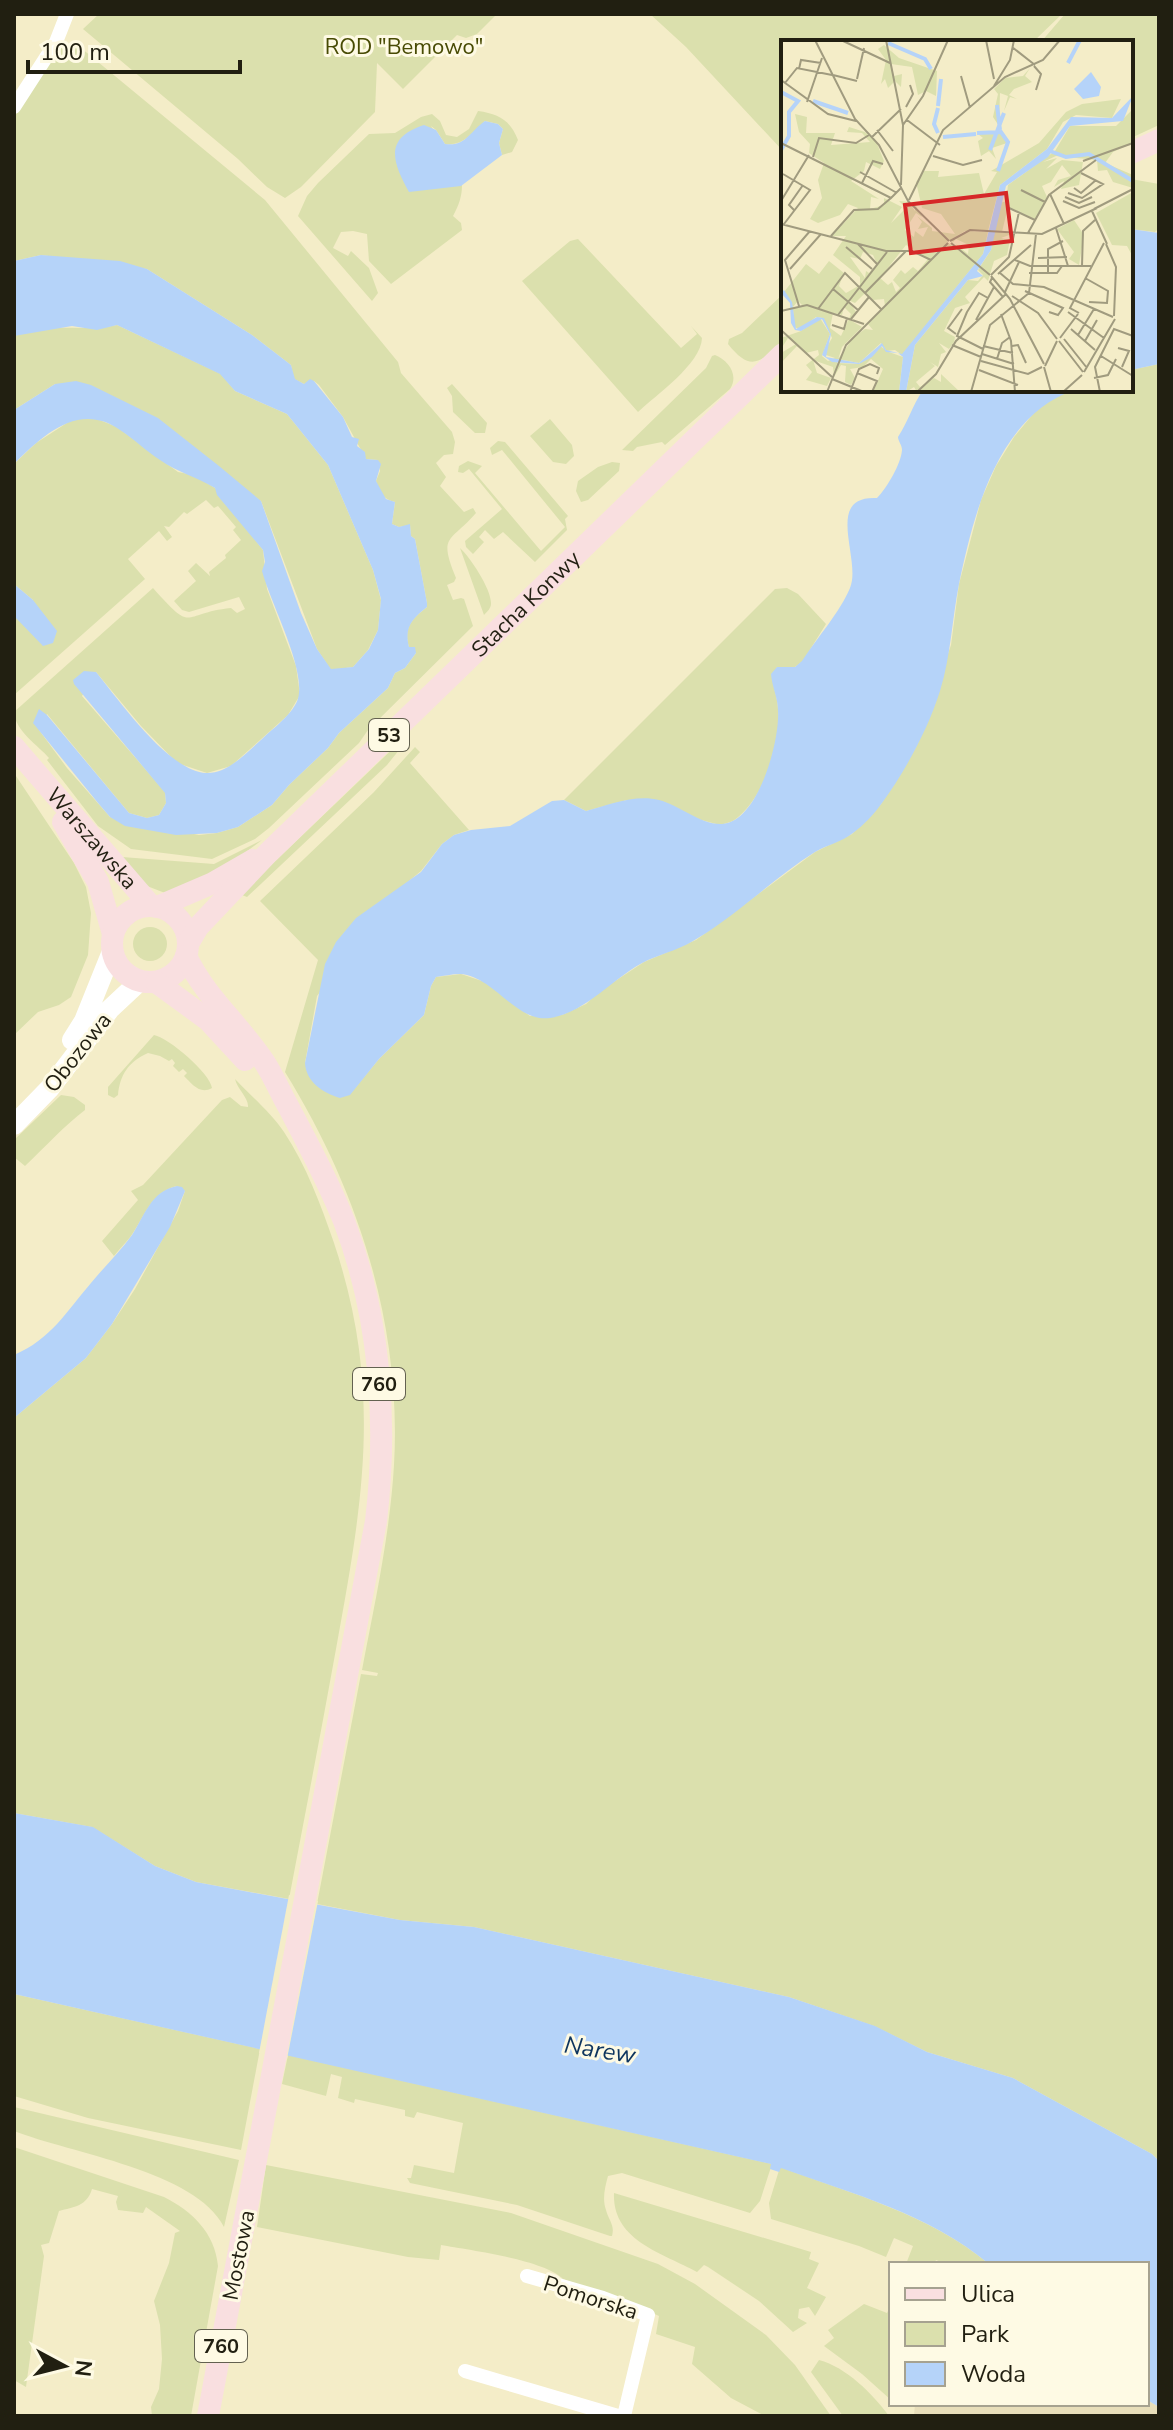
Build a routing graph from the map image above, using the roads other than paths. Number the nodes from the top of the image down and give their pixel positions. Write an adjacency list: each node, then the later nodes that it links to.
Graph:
1 (67, 14): 2 (street)
2 (14, 107)
3 (1159, 140): 4 (main road)
4 (1133, 152)
5 (781, 356): 8 (main road, Stacha Konwy / 53)
6 (14, 747): 7 (main road, Warszawska)
7 (31, 769): 9 (main road, Warszawska); 10 (main road, Warszawska)
8 (268, 853): 9 (main road, Stacha Konwy / 53); 11 (main road, Stacha Konwy / 53)
9 (154, 906): 10 (main road, 53); 11 (main road)
10 (113, 942): 12 (main road); 14 (street, Obozowa)
11 (187, 950): 12 (main road, 53); 13 (main road, 760)
12 (148, 981): 13 (main road, 760); 15 (street, Obozowa)
13 (286, 1103): 18 (main road, Mostowa / 760)
14 (14, 1105)
15 (14, 1125)
16 (527, 2276): 19 (street, Pomorska)
17 (465, 2371): 19 (street)
18 (208, 2416)
19 (621, 2416)

